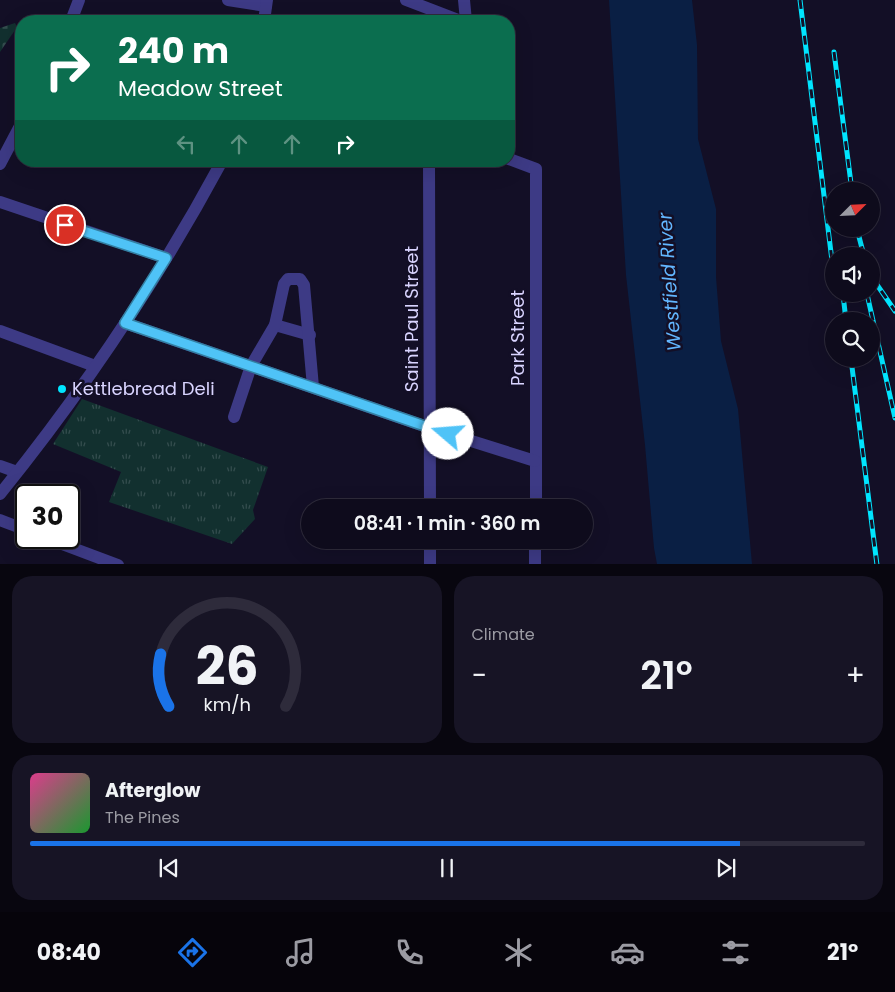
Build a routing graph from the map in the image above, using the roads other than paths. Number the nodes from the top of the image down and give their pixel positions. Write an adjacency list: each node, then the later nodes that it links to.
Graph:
1 (79, 0): 7 (street)
2 (228, 0): 5 (street)
3 (406, 0): 8 (street)
4 (464, 0): 9 (street)
5 (244, 2): 6 (street)
6 (267, 3)
7 (73, 15)
8 (446, 15)
9 (465, 15)
10 (15, 135): 12 (street)
11 (515, 161): 26 (street, Park Street)
12 (0, 164)
13 (219, 167): 16 (street)
14 (429, 167): 25 (street, Saint Paul Street)
15 (0, 202): 16 (street)
16 (166, 258): 17 (street)
17 (125, 323): 21 (street); 22 (street)
18 (275, 325): 20 (street); 20 (street); 22 (street)
19 (0, 331): 21 (street)
20 (310, 335): 23 (street)
21 (95, 366): 28 (street)
22 (251, 366): 23 (street); 24 (street)
23 (313, 387): 25 (street)
24 (234, 417)
25 (430, 428): 26 (street); 30 (street, Saint Paul Street)
26 (535, 461): 31 (street, Park Street)
27 (0, 466): 28 (street)
28 (17, 472): 29 (street)
29 (0, 494)
30 (430, 499)
31 (536, 499)
32 (0, 520): 33 (street)
33 (15, 526)
34 (76, 549): 37 (street)
35 (430, 549): 38 (street)
36 (536, 549): 39 (street)
37 (118, 564)
38 (430, 564)
39 (535, 564)

